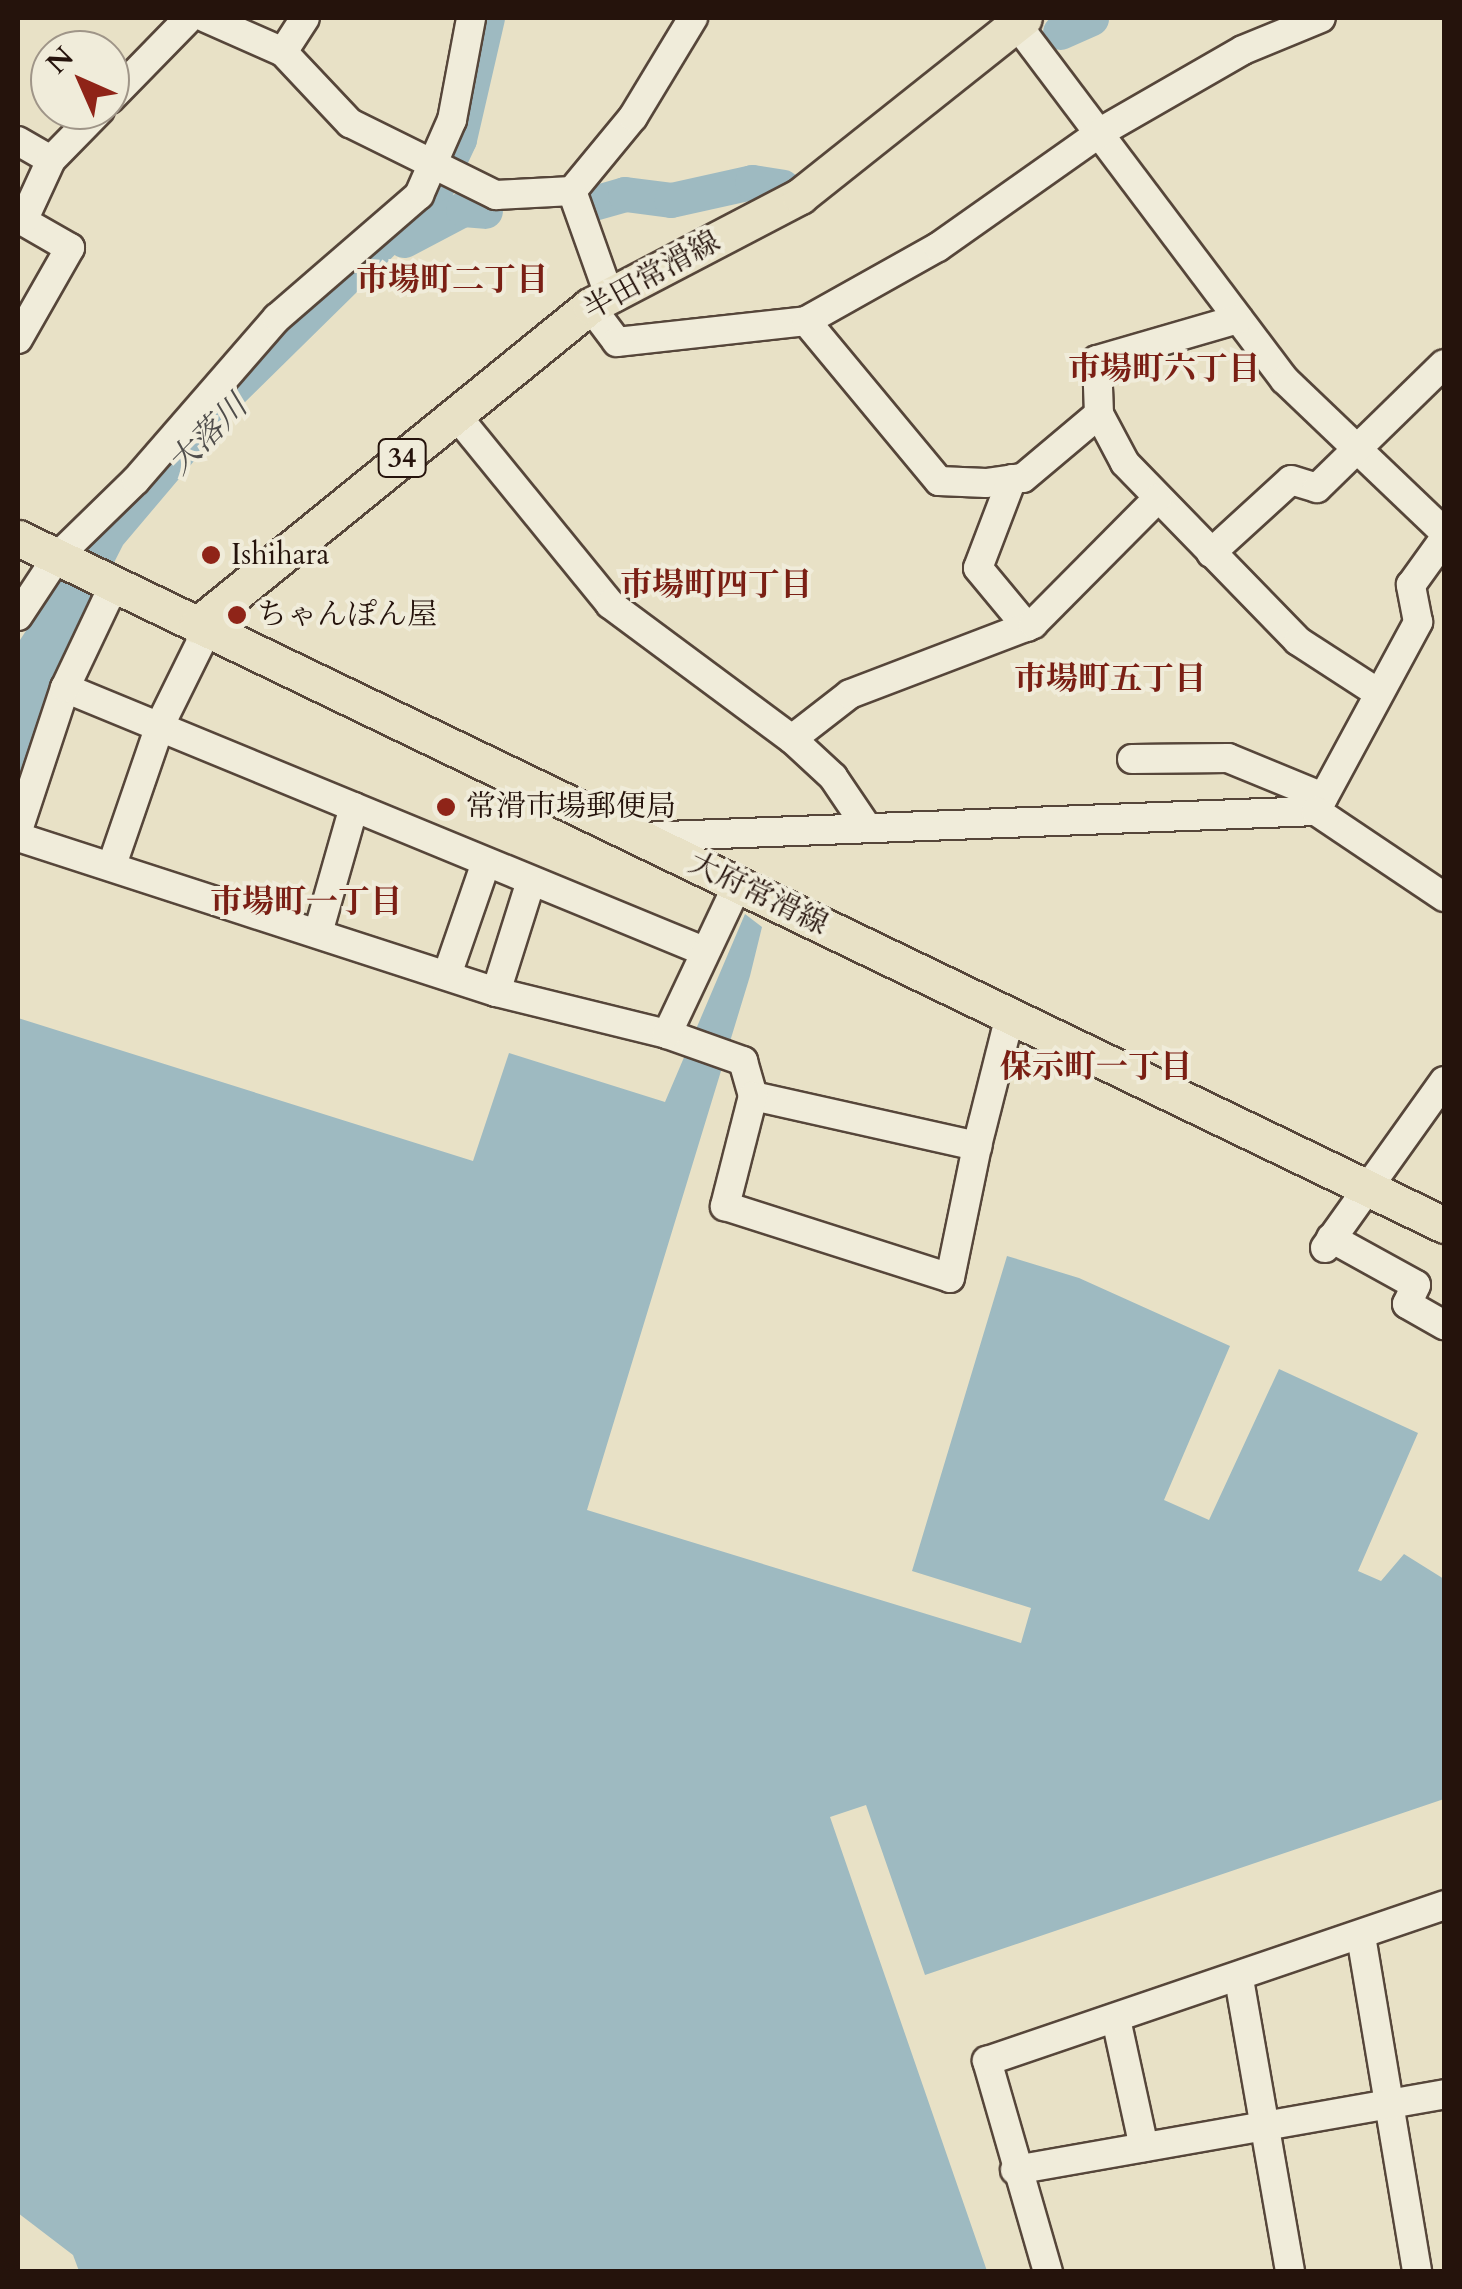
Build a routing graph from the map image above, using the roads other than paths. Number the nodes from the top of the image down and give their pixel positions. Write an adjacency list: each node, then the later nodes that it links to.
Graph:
1 (189, 18): 9 (street)
2 (206, 18): 8 (street)
3 (304, 18): 8 (street)
4 (472, 18): 14 (street)
5 (693, 18): 15 (street)
6 (1321, 18): 11 (street)
7 (1018, 20): 11 (street); 16 (main road, 半田常滑線 / 34)
8 (283, 52): 14 (street)
9 (130, 78)
10 (80, 130): 13 (street)
11 (1104, 130): 17 (street); 18 (street)
12 (18, 141): 13 (street)
13 (51, 160): 19 (street)
14 (444, 172): 15 (street); 29 (street)
15 (572, 191): 16 (street)
16 (599, 300): 18 (street); 21 (main road, 半田常滑線 / 34)
17 (1238, 319): 22 (street); 23 (street)
18 (806, 320): 24 (street)
19 (18, 339)
20 (1444, 364): 23 (street)
21 (456, 414): 33 (main road, 半田常滑線 / 34); 37 (street)
22 (1100, 414): 24 (street); 25 (street)
23 (1355, 447): 26 (street); 28 (street)
24 (1012, 479): 32 (street)
25 (1158, 498): 28 (street); 32 (street)
26 (1444, 536): 35 (street)
27 (18, 538): 29 (main road, 大府常滑線)
28 (1211, 553): 35 (street)
29 (62, 560): 30 (main road, 大府常滑線); 31 (street)
30 (108, 584): 33 (main road, 大府常滑線); 34 (street)
31 (18, 616)
32 (1027, 626): 37 (street)
33 (202, 627): 36 (street); 43 (main road, 大府常滑線)
34 (65, 688): 36 (street); 42 (street)
35 (1378, 693): 39 (street)
36 (161, 723): 40 (street); 45 (street)
37 (792, 739): 41 (street)
38 (1132, 758): 39 (street)
39 (1319, 804): 41 (street); 48 (street)
40 (354, 807): 44 (street); 49 (street)
41 (866, 826): 43 (street)
42 (18, 833): 45 (street)
43 (638, 837): 47 (main road, 大府常滑線)
44 (486, 865): 46 (street); 51 (street)
45 (112, 866): 49 (street)
46 (530, 884): 50 (street); 52 (street)
47 (738, 884): 50 (street); 53 (main road, 大府常滑線)
48 (1444, 898)
49 (318, 933): 51 (street)
50 (701, 950): 54 (street)
51 (446, 975): 52 (street)
52 (496, 992): 54 (street)
53 (1010, 1016): 57 (street); 58 (main road, 大府常滑線)
54 (666, 1034): 56 (street)
55 (1444, 1081): 58 (street)
56 (753, 1096): 57 (street); 57 (street)
57 (977, 1146)
58 (1363, 1186): 59 (main road, 大府常滑線); 60 (street)
59 (1444, 1225)
60 (1444, 1325)
61 (1444, 1905): 62 (street)
62 (1361, 1936): 63 (street); 66 (street)
63 (1240, 1979): 64 (street); 67 (street)
64 (1116, 2019): 68 (street); 69 (street)
65 (1444, 2094): 66 (street)
66 (1389, 2104): 67 (street); 72 (street)
67 (1265, 2126): 68 (street); 71 (street)
68 (1144, 2147): 69 (street)
69 (1015, 2170): 70 (street)
70 (1048, 2272)
71 (1290, 2272)
72 (1417, 2272)

